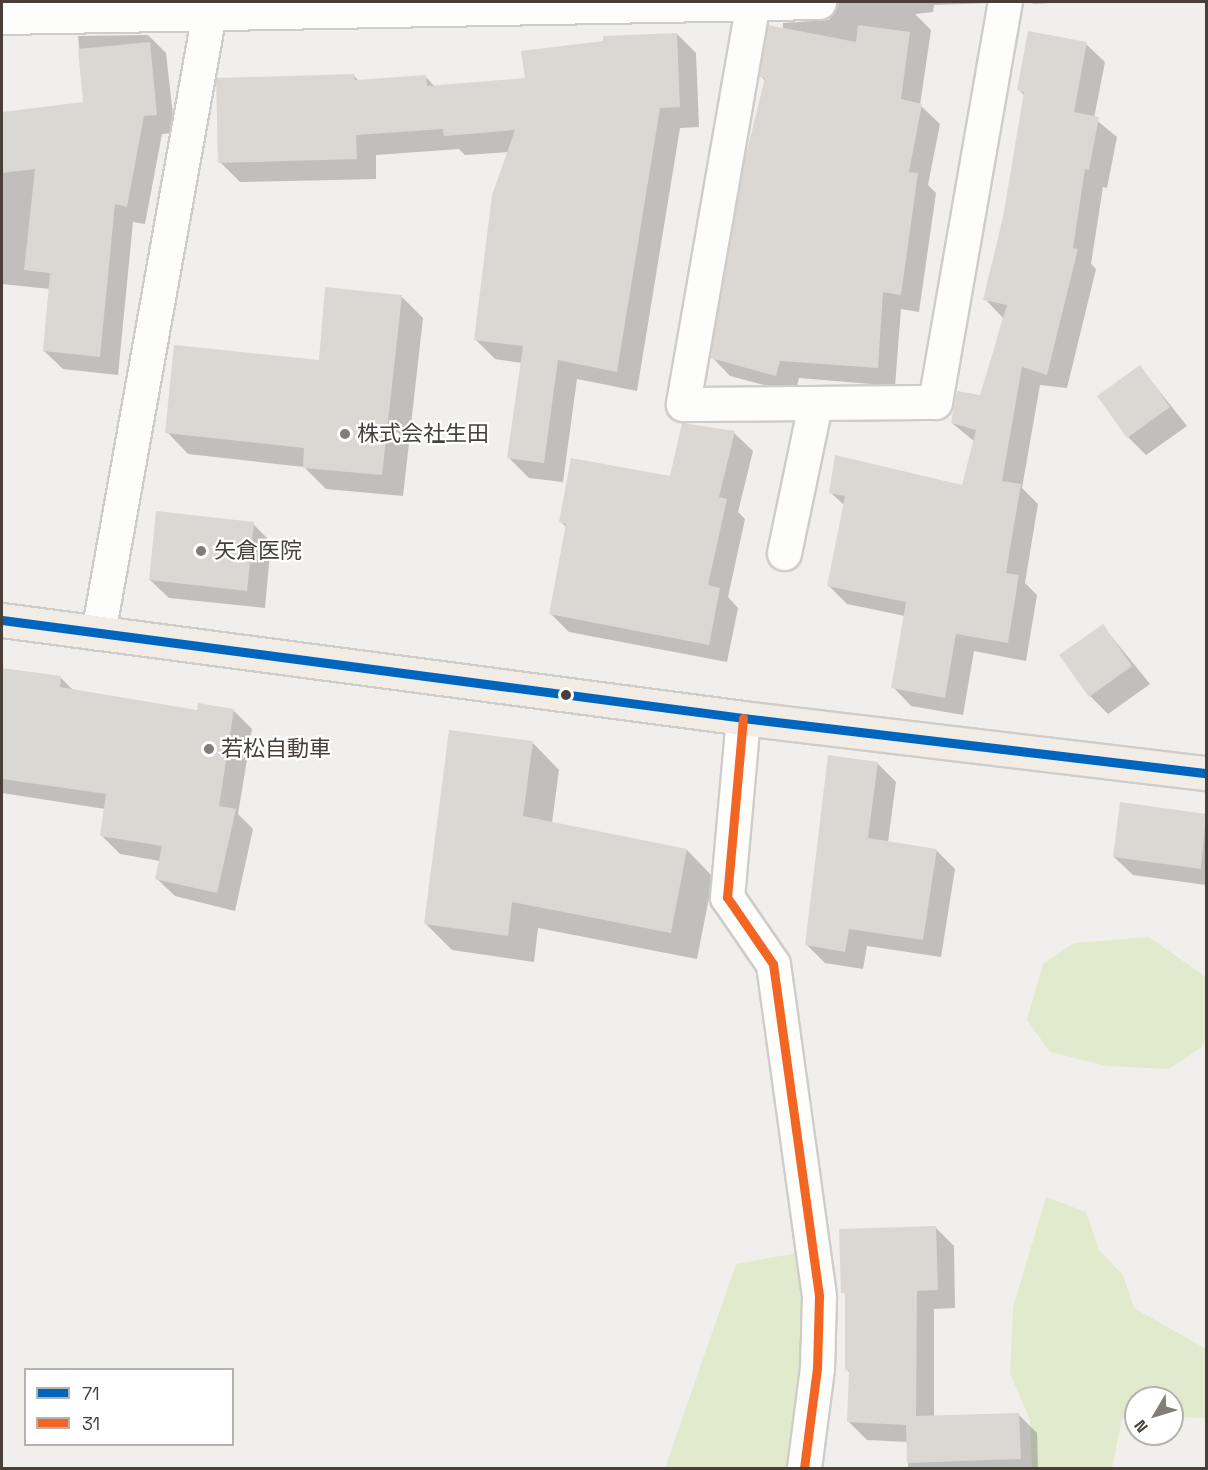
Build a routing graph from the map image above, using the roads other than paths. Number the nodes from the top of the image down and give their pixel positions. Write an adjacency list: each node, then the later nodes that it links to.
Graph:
1 (753, 2): 2 (street); 4 (street); 6 (street)
2 (819, 2)
3 (1005, 2): 6 (street)
4 (208, 13): 5 (street); 9 (street)
5 (2, 17)
6 (815, 404): 7 (street)
7 (784, 553)
8 (2, 620): 9 (main road)
9 (98, 633): 10 (main road)
10 (743, 718): 11 (main road); 12 (street)
11 (1206, 773)
12 (804, 1468)

